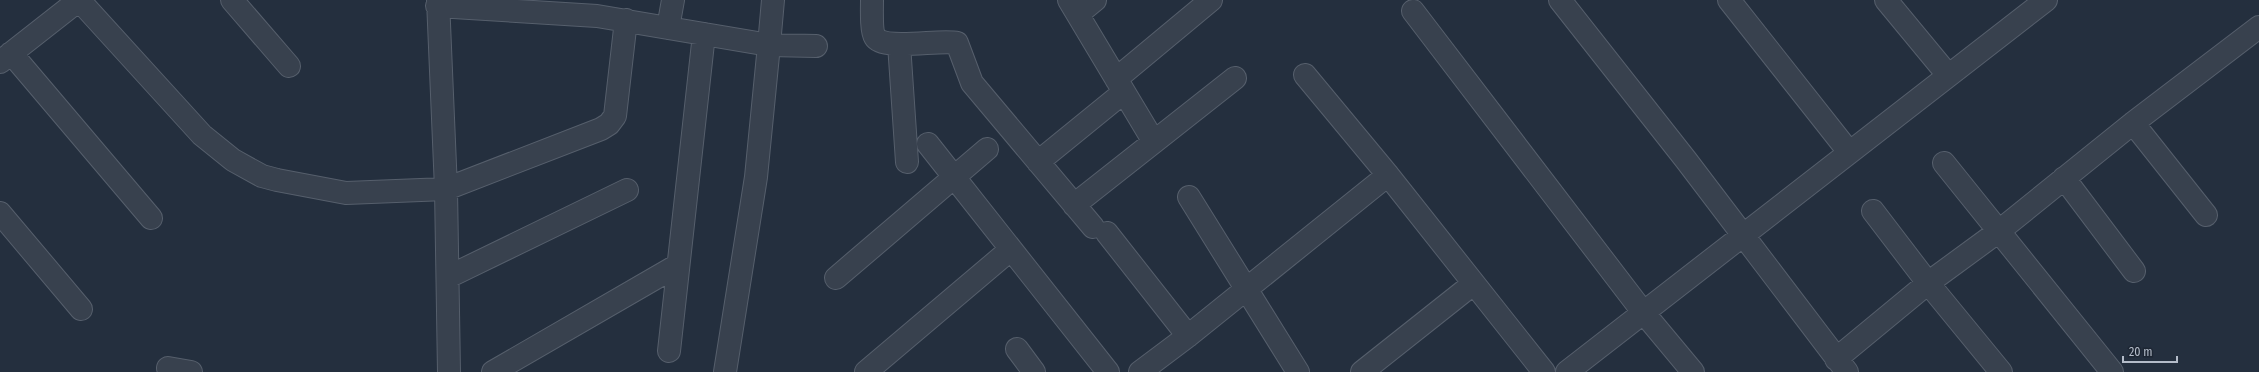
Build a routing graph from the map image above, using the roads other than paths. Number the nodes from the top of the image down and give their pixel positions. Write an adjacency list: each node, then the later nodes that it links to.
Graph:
1 (79, 0): 22 (street); 39 (street)
2 (232, 0): 23 (street)
3 (673, 0): 17 (street)
4 (773, 0): 20 (street)
5 (872, 0): 19 (street)
6 (1095, 0): 13 (street)
7 (1211, 0): 27 (street)
8 (1560, 0): 48 (street)
9 (1729, 0): 32 (street)
10 (1886, 0): 25 (street)
11 (2046, 0): 25 (street)
12 (438, 3): 15 (street); 39 (street)
13 (1074, 7): 27 (street)
14 (1413, 11): 58 (street)
15 (626, 20): 17 (street); 39 (street)
16 (2259, 26): 28 (street)
17 (668, 28): 18 (street)
18 (704, 34): 20 (street); 50 (street)
19 (899, 44): 33 (street); 34 (street)
20 (769, 45): 21 (street); 68 (street)
21 (816, 46)
22 (6, 57): 46 (street)
23 (289, 66)
24 (1305, 75): 36 (street)
25 (1948, 75): 32 (street)
26 (1235, 78): 29 (street)
27 (1120, 85): 29 (street); 34 (street)
28 (2134, 123): 38 (street); 45 (street)
29 (1154, 142): 42 (street)
30 (928, 144): 37 (street)
31 (987, 149): 37 (street)
32 (1849, 152): 48 (street)
33 (907, 162)
34 (1038, 162): 42 (street)
35 (1944, 163): 47 (street)
36 (1388, 175): 55 (street); 56 (street)
37 (954, 177): 49 (street); 53 (street)
38 (2064, 178): 47 (street); 51 (street)
39 (446, 189): 52 (street)
40 (627, 190): 52 (street)
41 (1189, 197): 56 (street)
42 (1074, 205): 59 (street)
43 (1873, 210): 54 (street)
44 (0, 213): 57 (street)
45 (2206, 215)
46 (150, 218)
47 (1999, 231): 54 (street); 78 (street)
48 (1743, 236): 58 (street); 62 (street)
49 (1010, 250): 69 (street); 71 (street)
50 (678, 266): 61 (street); 67 (street)
51 (2134, 271)
52 (448, 277): 66 (street)
53 (836, 278)
54 (1928, 283): 62 (street); 77 (street)
55 (1473, 284): 73 (street); 74 (street)
56 (1247, 288): 59 (street); 72 (street)
57 (81, 309)
58 (1643, 312): 75 (street); 76 (street)
59 (1188, 336): 64 (street)
60 (1017, 349): 70 (street)
61 (669, 351)
62 (1842, 365)
63 (168, 368): 65 (street)
64 (1145, 371)
65 (190, 372)
66 (449, 372)
67 (493, 372)
68 (724, 372)
69 (866, 372)
70 (1034, 372)
71 (1108, 372)
72 (1298, 372)
73 (1362, 372)
74 (1544, 372)
75 (1567, 372)
76 (1693, 372)
77 (2001, 372)
78 (2112, 372)

